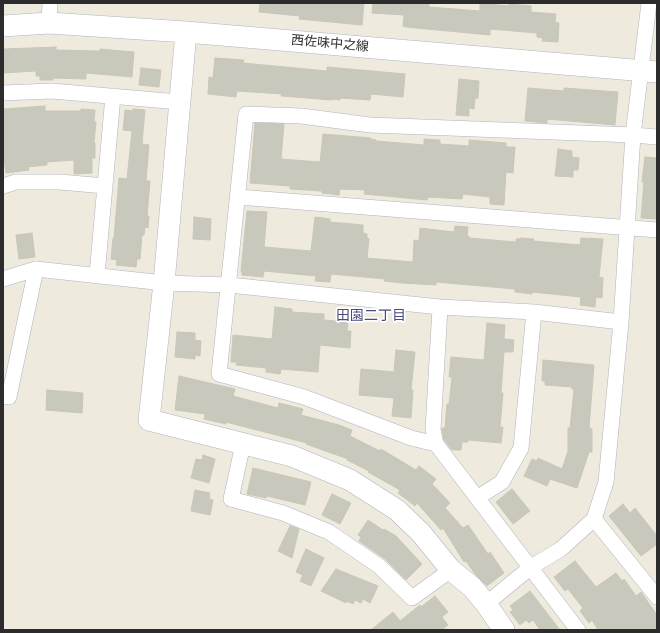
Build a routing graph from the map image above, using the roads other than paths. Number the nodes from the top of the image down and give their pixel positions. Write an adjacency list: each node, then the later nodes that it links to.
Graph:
1 (648, 3): 5 (street)
2 (50, 13): 3 (street, 西佐味中之線); 4 (street, 西佐味中之線)
3 (3, 26)
4 (186, 32): 5 (street, 西佐味中之線); 8 (street)
5 (649, 71): 9 (street)
6 (3, 93): 7 (street)
7 (113, 96): 8 (street); 12 (street)
8 (179, 102): 19 (street)
9 (633, 135): 10 (street); 13 (street); 14 (street)
10 (657, 138)
11 (3, 186): 12 (street)
12 (105, 186): 17 (street)
13 (238, 198): 14 (street); 20 (street)
14 (627, 228): 15 (street); 23 (street)
15 (657, 230)
16 (36, 269): 17 (street); 18 (street); 24 (street)
17 (97, 275): 19 (street)
18 (3, 279)
19 (164, 283): 20 (street); 25 (street)
20 (229, 285): 21 (street); 26 (street)
21 (440, 307): 22 (street); 26 (street)
22 (534, 312): 23 (street); 27 (street)
23 (621, 322): 28 (street)
24 (3, 396)
25 (243, 444): 30 (street); 30 (street)
26 (436, 444): 27 (street)
27 (477, 498): 29 (street)
28 (594, 519): 29 (street); 31 (street)
29 (531, 567): 32 (street); 34 (street)
30 (451, 570): 32 (street)
31 (657, 597)
32 (486, 604): 33 (street)
33 (504, 630)
34 (578, 630)

